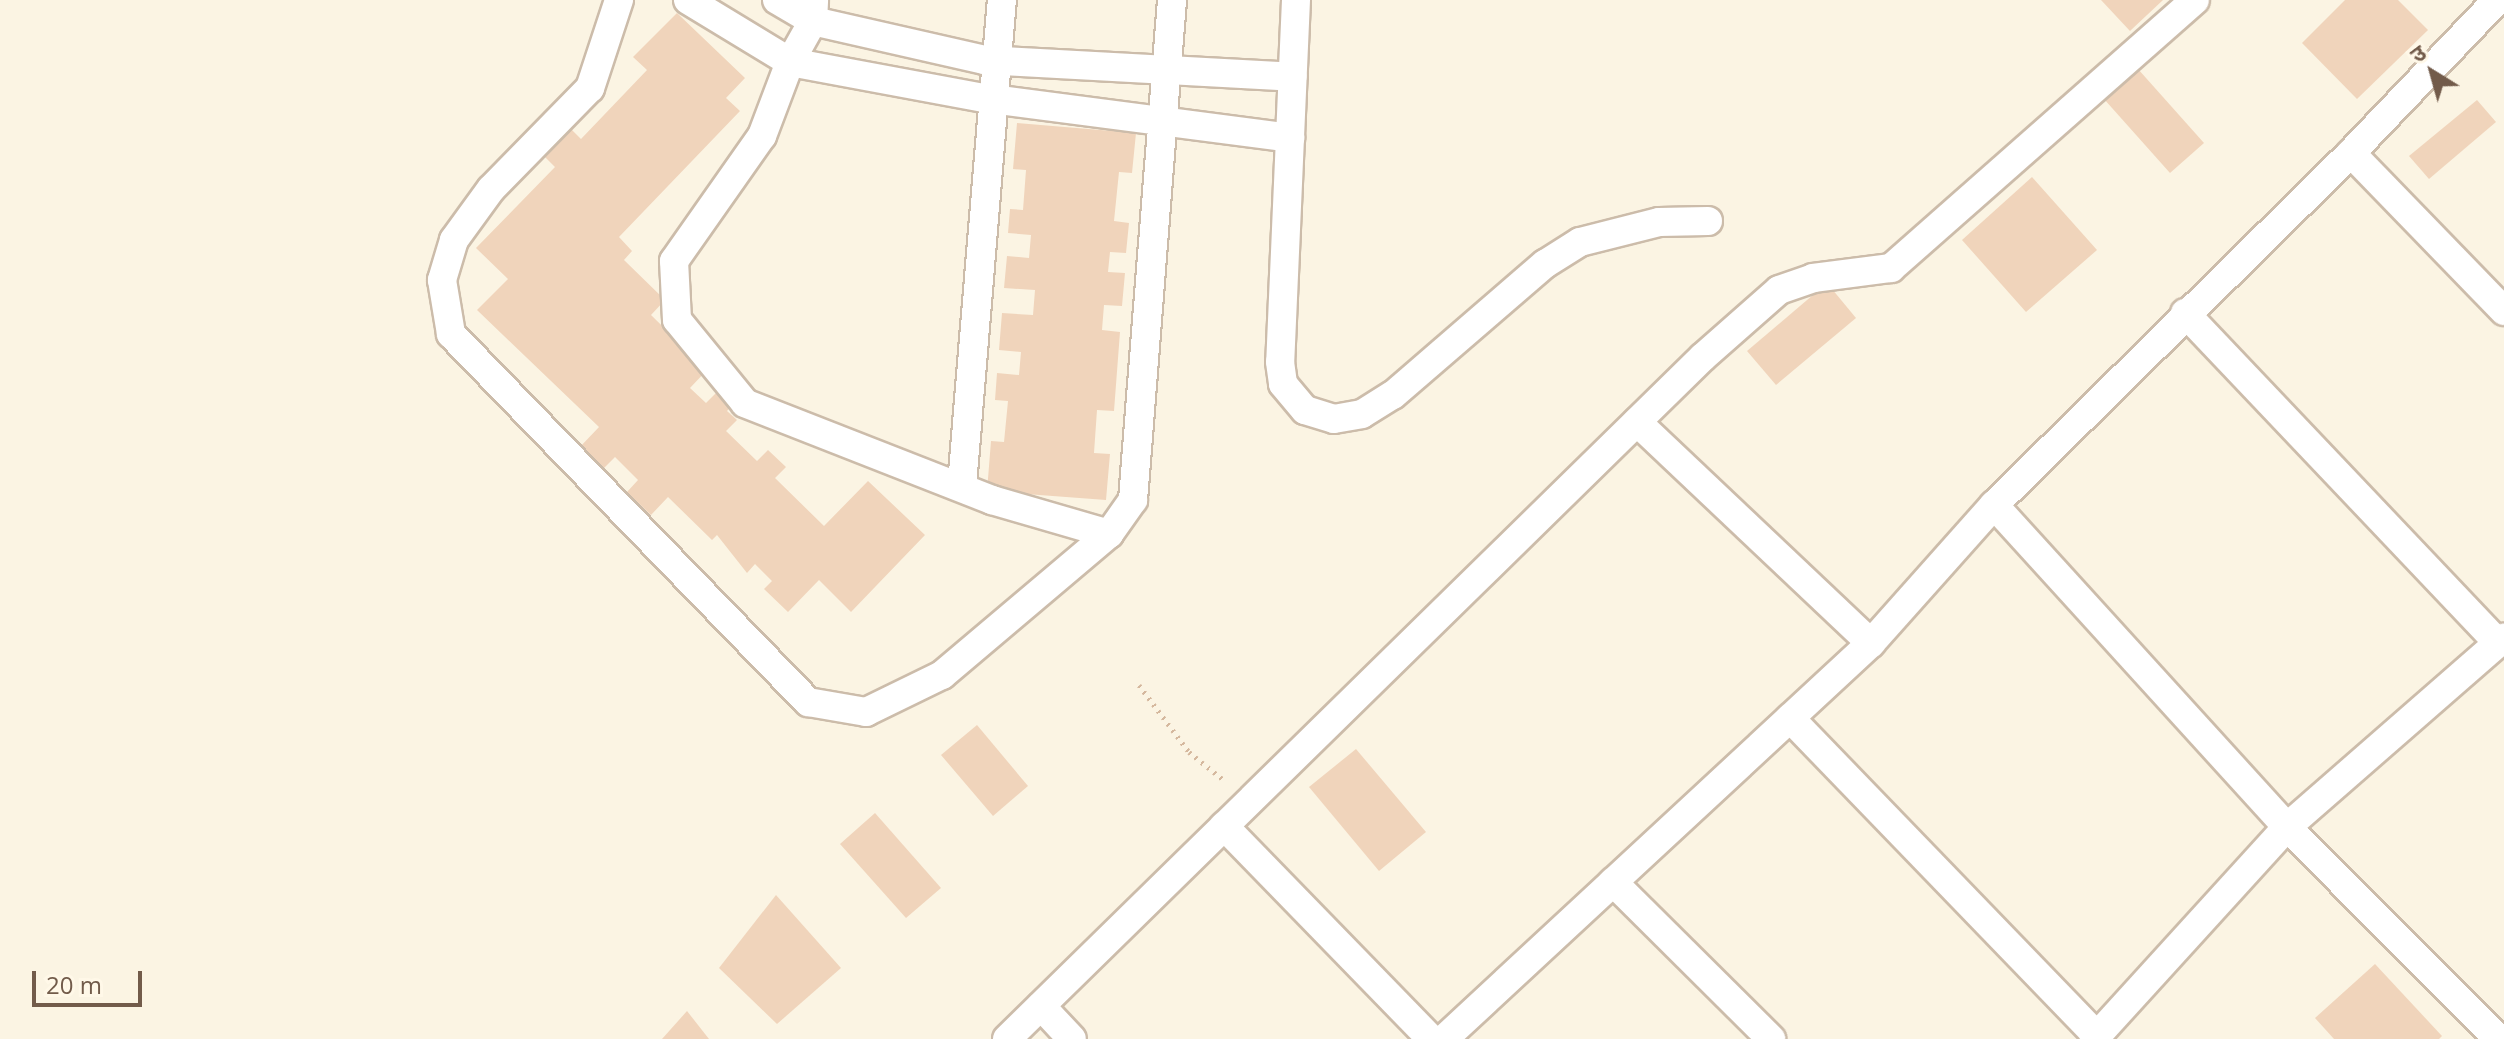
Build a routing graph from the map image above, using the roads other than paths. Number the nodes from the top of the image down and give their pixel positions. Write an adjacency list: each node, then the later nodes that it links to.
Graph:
1 (619, 0): 24 (street)
2 (688, 0): 11 (street)
3 (777, 0): 9 (street)
4 (1002, 0): 10 (street)
5 (1172, 0): 12 (street)
6 (1296, 0): 13 (street)
7 (2195, 0): 21 (street)
8 (2497, 0): 17 (street)
9 (814, 11): 10 (street); 11 (street)
10 (999, 61): 12 (street); 14 (street)
11 (790, 62): 14 (street); 22 (street)
12 (1167, 71): 13 (street); 15 (street)
13 (1293, 77): 16 (street)
14 (993, 99): 15 (street); 22 (street)
15 (1164, 123): 16 (street); 24 (street)
16 (1290, 138): 18 (street)
17 (2351, 153): 19 (street); 20 (street)
18 (1708, 221)
19 (2504, 311)
20 (2185, 313): 23 (street); 25 (street)
21 (1637, 422): 26 (street); 28 (street)
22 (962, 485): 24 (street)
23 (1994, 505): 26 (street); 29 (street)
24 (1109, 534)
25 (2501, 641): 29 (street)
26 (1871, 643): 27 (street)
27 (1790, 718): 30 (street); 33 (street)
28 (1224, 826): 31 (street); 36 (street)
29 (2287, 827): 33 (street); 39 (street)
30 (1613, 882): 37 (street); 38 (street)
31 (1041, 1006): 34 (street); 35 (street)
32 (2504, 1031): 39 (street)
33 (2096, 1038)
34 (1007, 1039)
35 (1072, 1039)
36 (1431, 1039)
37 (1444, 1039)
38 (1771, 1039)
39 (2497, 1039)

